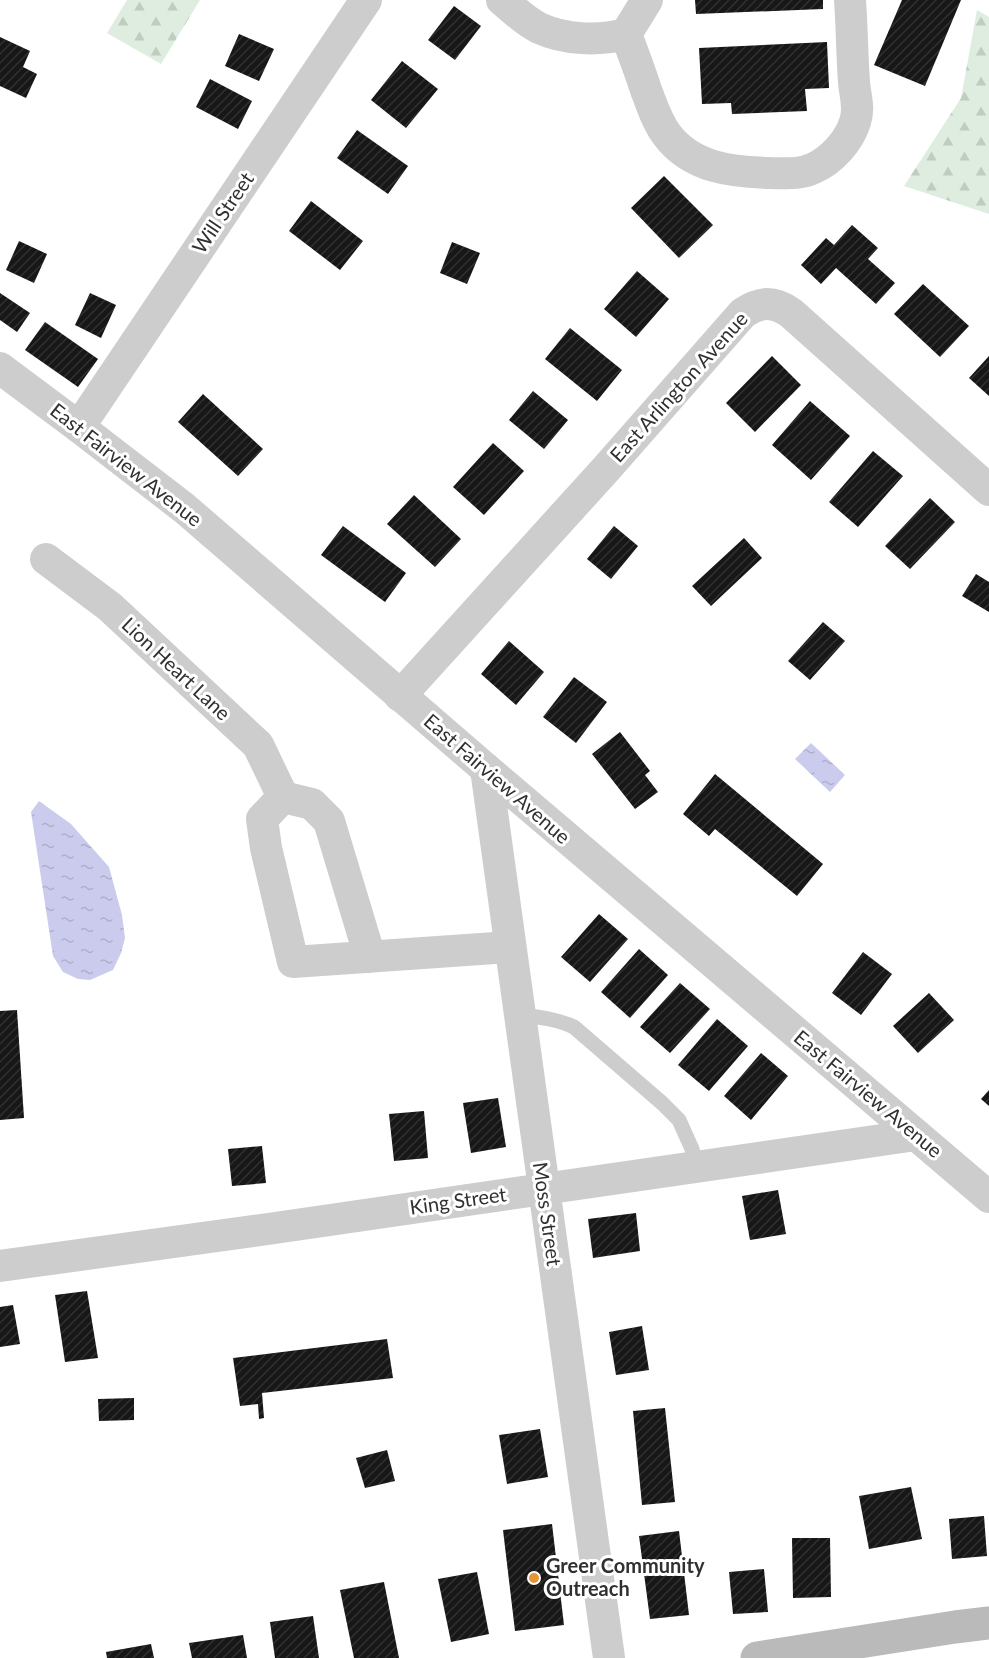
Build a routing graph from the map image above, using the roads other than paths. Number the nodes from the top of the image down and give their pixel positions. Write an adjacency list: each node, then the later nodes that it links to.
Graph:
1 (366, 0): 7 (street, Will Street)
2 (502, 0): 5 (street)
3 (647, 0): 5 (street)
4 (850, 0): 5 (street)
5 (626, 34)
6 (0, 368): 7 (street, East Fairview Avenue)
7 (79, 427): 10 (street, East Fairview Avenue)
8 (989, 490): 10 (street, East Arlington Avenue)
9 (46, 559): 12 (street, Lion Heart Lane)
10 (400, 696): 11 (street, East Fairview Avenue)
11 (486, 769): 13 (street, Moss Street); 16 (street, East Fairview Avenue)
12 (284, 797): 14 (street); 14 (street)
13 (510, 947): 14 (street); 15 (street, Moss Street)
14 (370, 957)
15 (520, 1016): 17 (lane); 18 (street, Moss Street)
16 (916, 1135): 17 (street, King Street); 19 (street, East Fairview Avenue)
17 (696, 1167): 18 (street, King Street)
18 (544, 1189): 20 (street, King Street); 22 (street, Moss Street)
19 (989, 1197)
20 (0, 1266)
21 (989, 1623): 23 (main road)
22 (609, 1658)
23 (757, 1658)

